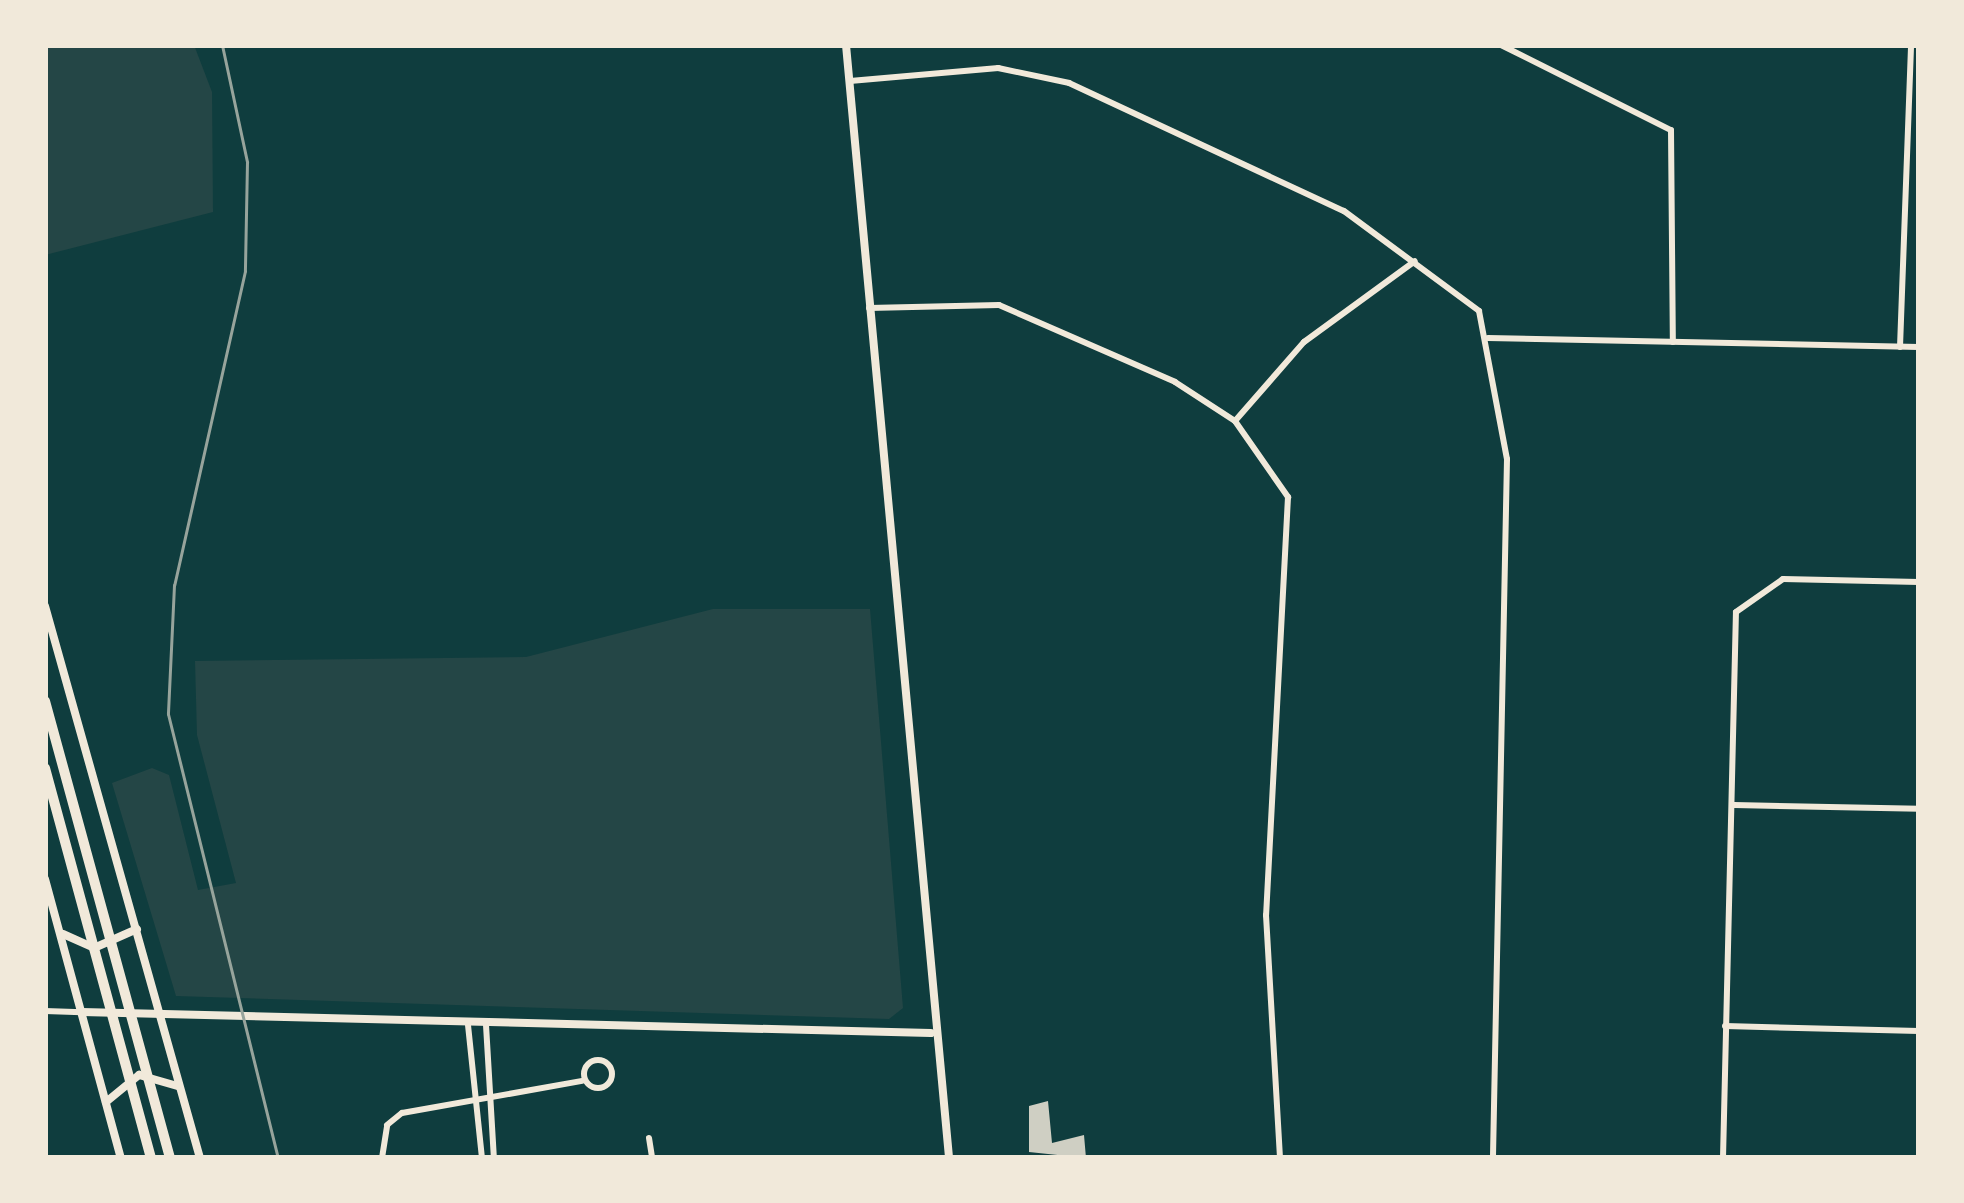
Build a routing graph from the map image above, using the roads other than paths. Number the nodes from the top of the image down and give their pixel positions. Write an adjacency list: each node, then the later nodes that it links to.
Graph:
1 (846, 45): 4 (main road)
2 (1501, 45): 8 (street)
3 (1911, 45): 9 (street)
4 (850, 81): 5 (street); 6 (main road)
5 (1417, 261): 7 (street); 11 (street)
6 (868, 308): 11 (street); 28 (main road)
7 (1488, 338): 8 (street); 45 (street)
8 (1673, 342): 9 (street)
9 (1900, 347): 10 (street)
10 (1919, 347)
11 (1235, 421): 44 (street)
12 (1919, 582): 16 (street)
13 (45, 606): 20 (main road)
14 (45, 701): 37 (highway)
15 (45, 768): 36 (highway)
16 (1734, 805): 17 (street); 26 (street)
17 (1919, 809)
18 (45, 879): 19 (main road)
19 (58, 928): 20 (main road); 22 (main road)
20 (136, 929): 23 (main road)
21 (45, 1010): 22 (street)
22 (82, 1012): 23 (main road); 33 (main road)
23 (159, 1012): 24 (main road); 30 (main road)
24 (468, 1024): 25 (main road); 32 (street)
25 (486, 1025): 28 (main road); 31 (street)
26 (1725, 1026): 27 (street); 46 (street)
27 (1919, 1031)
28 (931, 1033): 43 (main road)
29 (582, 1081): 29 (street); 31 (street)
30 (182, 1092): 33 (main road); 38 (main road)
31 (488, 1096): 32 (street); 41 (street)
32 (472, 1099): 39 (street); 40 (street)
33 (105, 1103): 35 (main road)
34 (649, 1138): 42 (street)
35 (121, 1158)
36 (151, 1158)
37 (170, 1158)
38 (200, 1158)
39 (382, 1158)
40 (482, 1158)
41 (494, 1158)
42 (652, 1158)
43 (949, 1158)
44 (1280, 1158)
45 (1493, 1158)
46 (1724, 1158)

